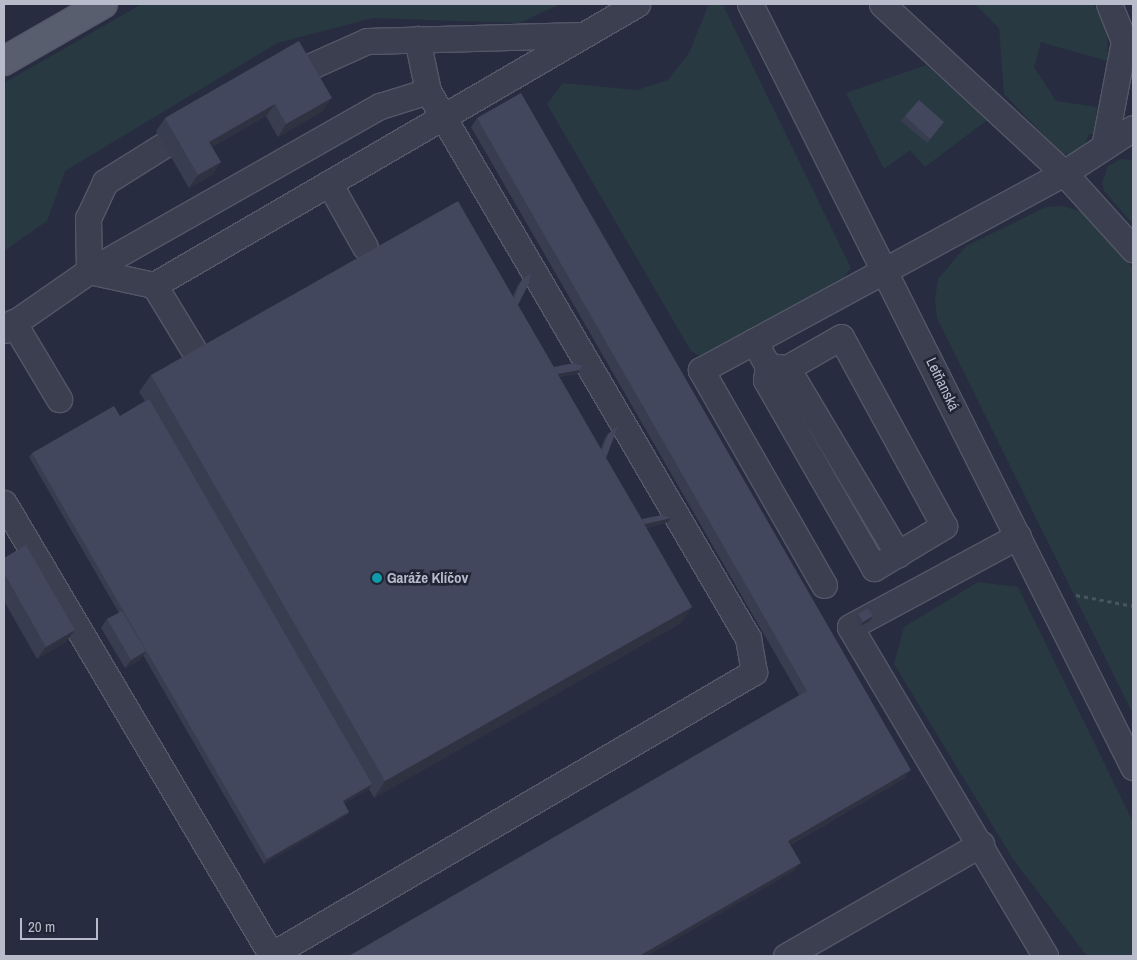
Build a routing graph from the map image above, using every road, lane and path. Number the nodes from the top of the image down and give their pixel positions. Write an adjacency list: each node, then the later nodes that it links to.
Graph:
1 (103, 4): 8 (main road)
2 (637, 4): 6 (street)
3 (750, 4): 19 (street, Letňanská)
4 (882, 4): 15 (street)
5 (1109, 4): 14 (street)
6 (583, 35): 7 (street); 11 (street)
7 (417, 39): 9 (street); 10 (street)
8 (4, 61)
9 (300, 71)
10 (428, 91): 11 (street); 20 (street)
11 (444, 116): 16 (street); 34 (street)
12 (1133, 128): 14 (street)
13 (164, 145): 20 (street)
14 (1104, 147): 15 (street)
15 (1064, 173): 18 (street); 19 (street)
16 (329, 183): 17 (street); 21 (street)
17 (365, 247)
18 (1133, 250)
19 (885, 268): 23 (street); 28 (street, Letňanská)
20 (89, 271): 21 (street); 22 (street)
21 (154, 285): 24 (street)
22 (8, 326): 26 (street)
23 (754, 340): 25 (street); 29 (street)
24 (193, 349)
25 (778, 367): 25 (street)
26 (59, 399)
27 (4, 503): 34 (street)
28 (1018, 536): 32 (street, Letňanská); 33 (street)
29 (824, 585)
30 (1068, 593): 31 (path)
31 (1133, 606)
32 (1133, 767)
33 (981, 844): 35 (street); 36 (street)
34 (272, 956)
35 (786, 956)
36 (1045, 956)

